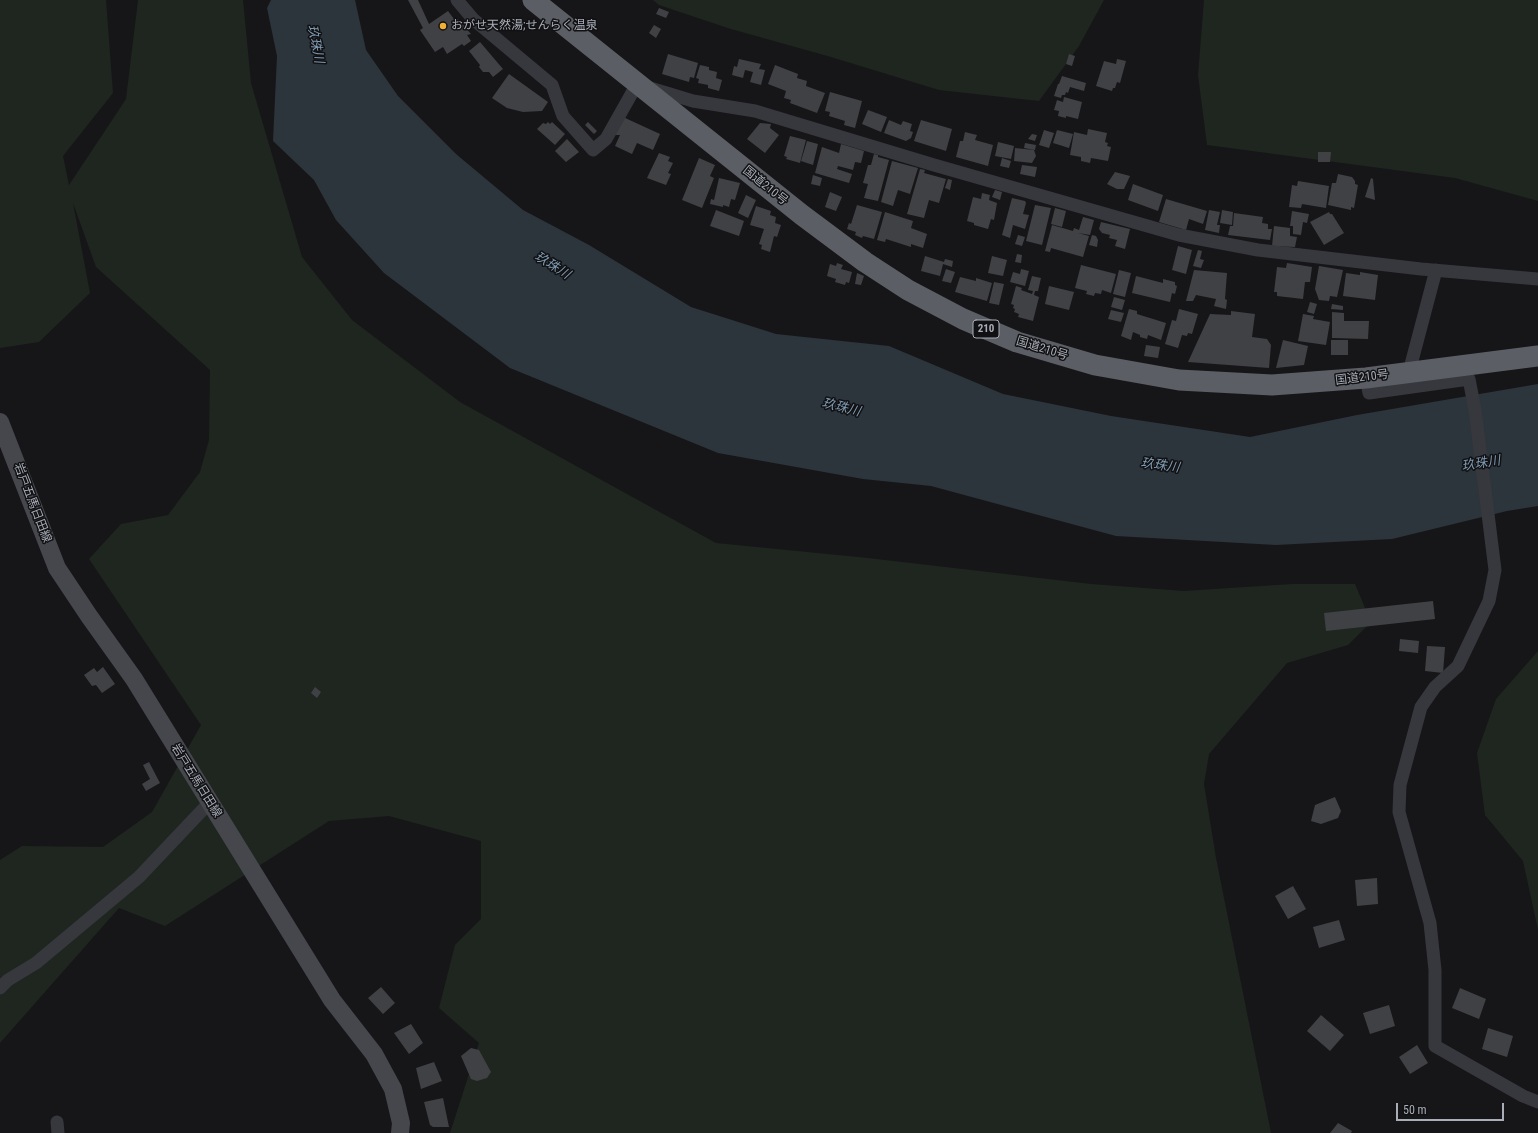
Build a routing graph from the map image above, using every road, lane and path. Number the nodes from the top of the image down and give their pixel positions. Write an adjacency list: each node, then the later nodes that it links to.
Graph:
1 (458, 0): 3 (street)
2 (534, 0): 3 (highway, 国道210号 / 210)
3 (637, 84): 4 (street); 8 (highway, 国道210号 / 210)
4 (1436, 270): 5 (street); 7 (street)
5 (1538, 279)
6 (1538, 356): 7 (highway, 国道210号 / 210)
7 (1409, 372): 8 (highway, 国道210号 / 210)
8 (1366, 378): 12 (street)
9 (0, 422): 10 (main road, 岩戸五馬日田線)
10 (210, 802): 11 (street); 13 (main road, 岩戸五馬日田線)
11 (0, 988)
12 (1538, 1102)
13 (400, 1133)

